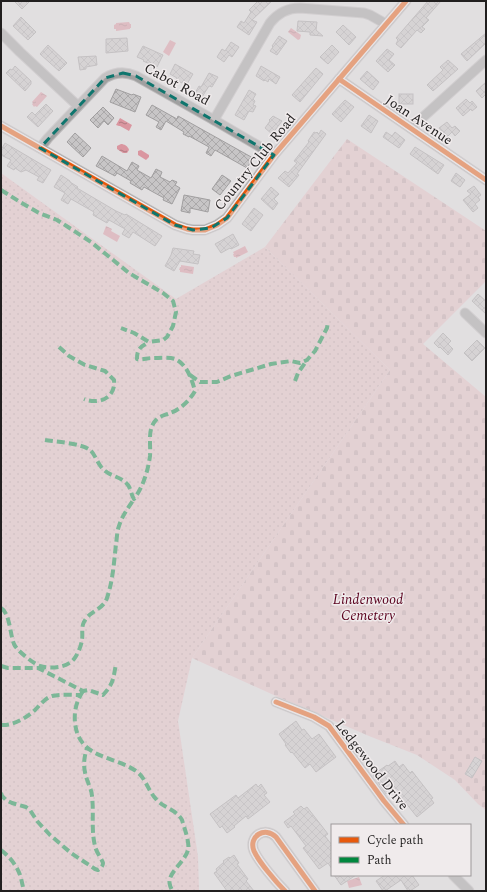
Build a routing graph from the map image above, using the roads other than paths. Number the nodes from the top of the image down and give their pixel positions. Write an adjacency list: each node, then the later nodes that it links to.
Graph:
1 (406, 1): 2 (street, Country Club Road)
2 (386, 24): 5 (street, Country Club Road); 7 (street)
3 (1, 33): 6 (street)
4 (486, 60): 9 (street)
5 (338, 79): 9 (street, Joan Avenue); 11 (street, Country Club Road)
6 (78, 106): 7 (street, Cabot Road); 10 (street, Cabot Road)
7 (214, 120): 11 (street, Cabot Road)
8 (1, 126): 10 (street, Country Club Road)
9 (411, 128): 12 (street, Joan Avenue)
10 (40, 148): 11 (street, Country Club Road)
11 (274, 156)
12 (486, 180)
13 (465, 312): 14 (street)
14 (486, 333)
15 (276, 702): 16 (street, Ledgewood Drive)
16 (403, 824)
17 (454, 876): 20 (street)
18 (285, 891): 19 (street)
19 (315, 891)
20 (469, 891)

